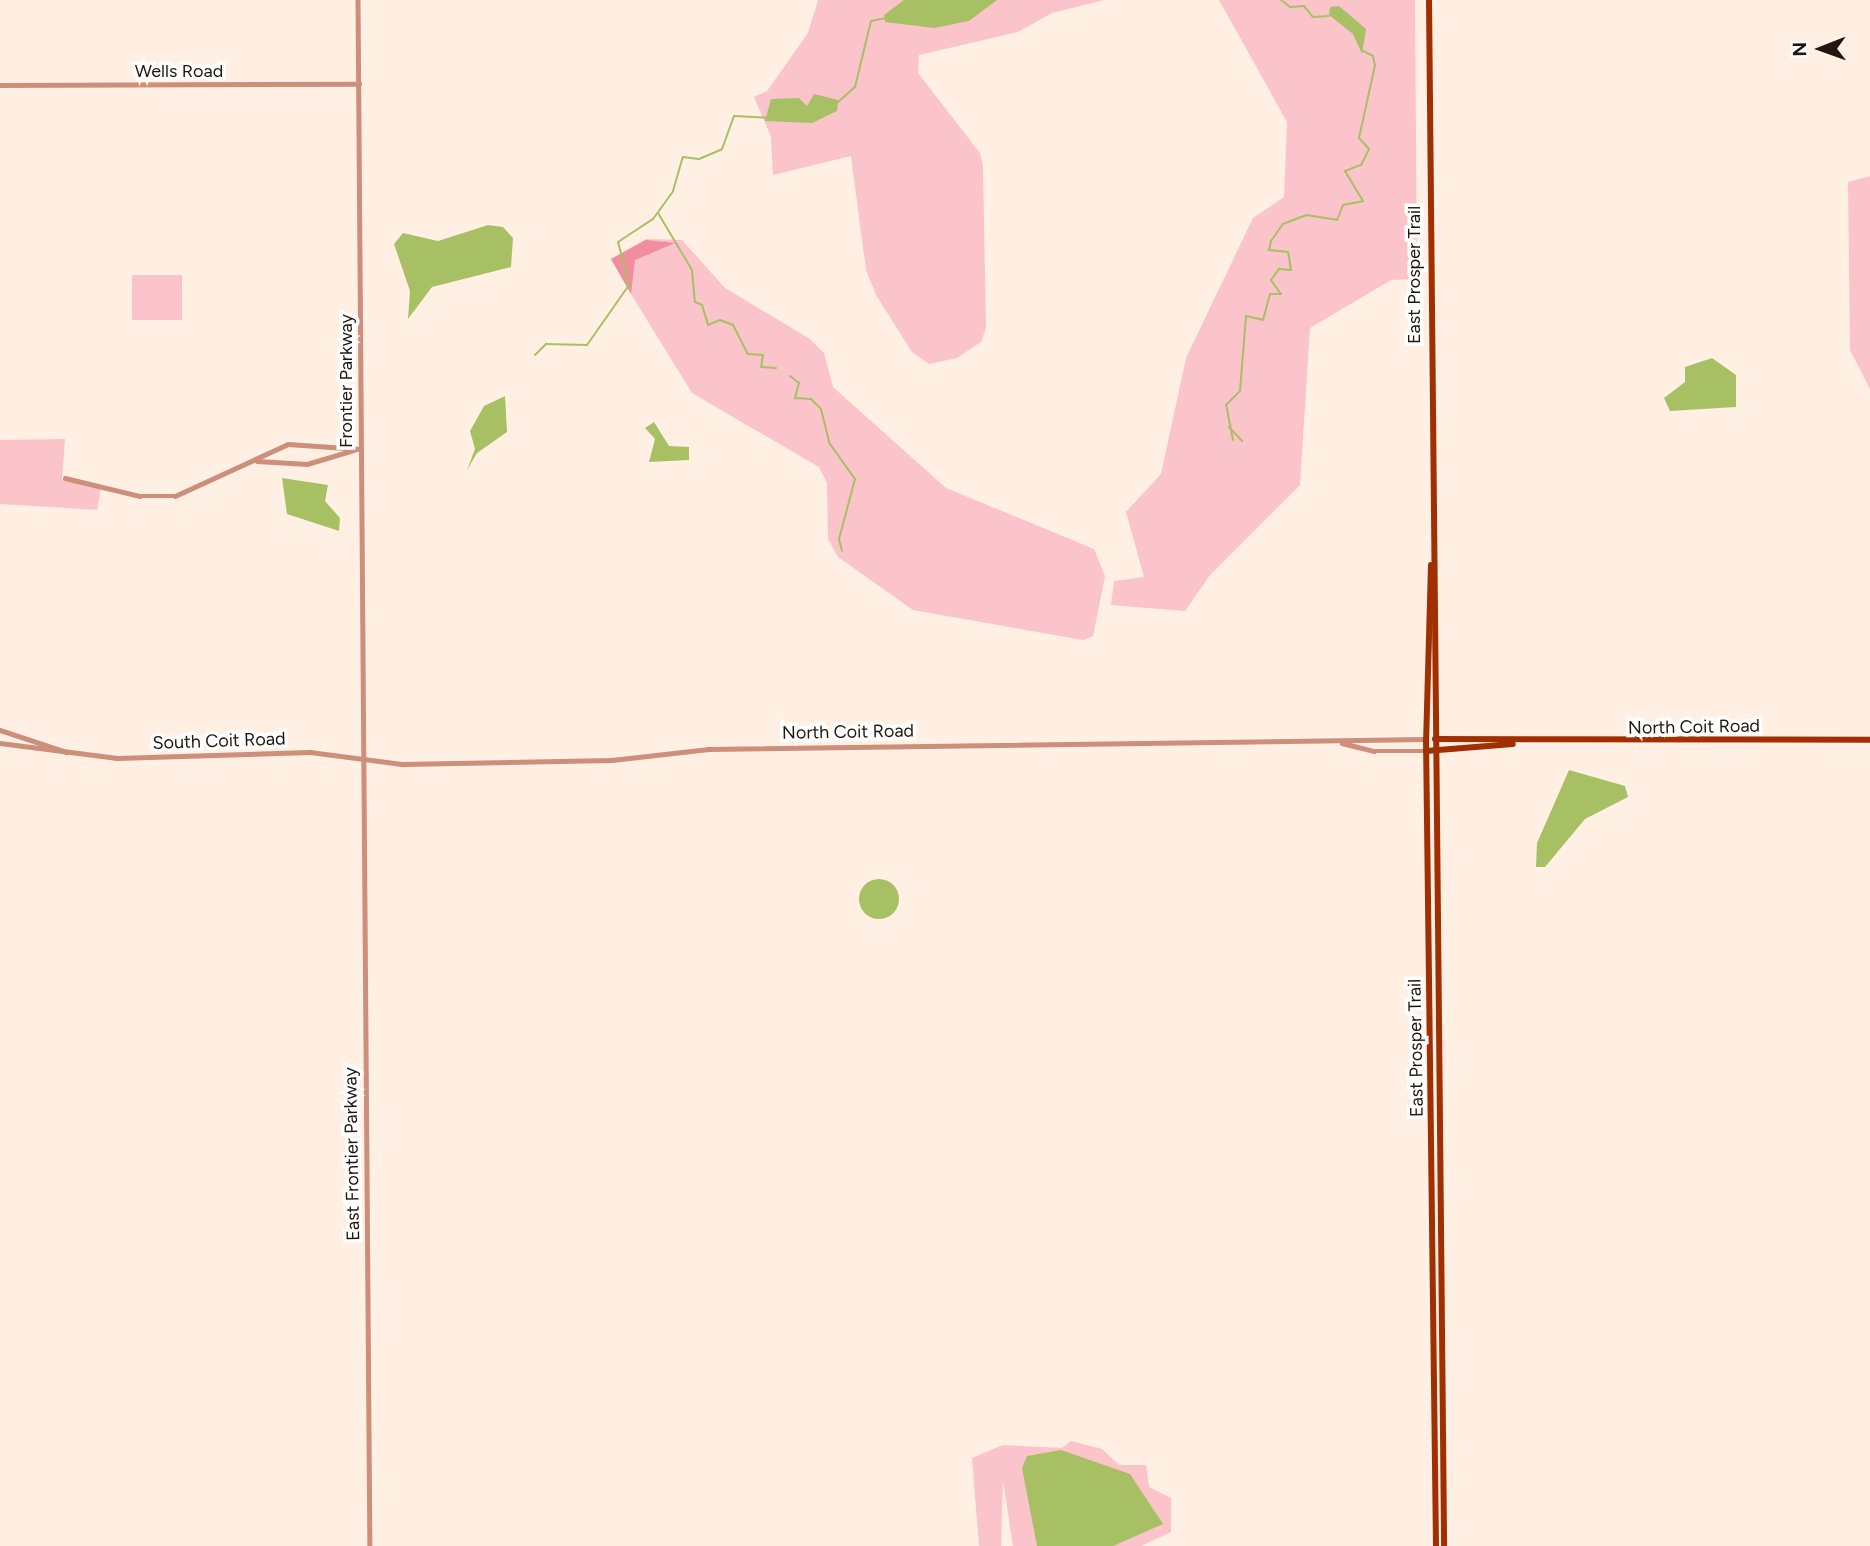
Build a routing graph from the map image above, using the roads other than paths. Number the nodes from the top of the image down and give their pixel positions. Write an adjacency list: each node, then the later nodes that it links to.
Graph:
1 (358, 0): 3 (street, Frontier Parkway)
2 (1429, 0): 8 (main road, East Prosper Trail)
3 (359, 84): 4 (street, Wells Road); 5 (street, Frontier Parkway)
4 (0, 85)
5 (360, 449): 6 (street); 6 (street); 19 (street, Frontier Parkway)
6 (256, 461): 7 (street)
7 (65, 478)
8 (1434, 550): 10 (main road, East Prosper Trail); 11 (main road, East Prosper Trail)
9 (0, 730): 18 (street, South Coit Road)
10 (1426, 739): 11 (main road, North Coit Road); 13 (street, North Coit Road); 16 (main road, East Prosper Trail)
11 (1436, 739): 15 (main road, North Coit Road); 17 (main road, East Prosper Trail)
12 (1870, 740): 15 (main road, North Coit Road)
13 (1338, 742): 16 (street, North Coit Road); 19 (street, North Coit Road)
14 (0, 743): 18 (street, South Coit Road)
15 (1518, 743): 17 (main road, North Coit Road)
16 (1426, 751): 17 (main road, North Coit Road); 21 (main road, East Prosper Trail)
17 (1436, 751): 22 (main road, East Prosper Trail)
18 (77, 754): 19 (street, South Coit Road)
19 (360, 761): 20 (street, East Frontier Parkway)
20 (370, 1546)
21 (1436, 1546)
22 (1444, 1546)

